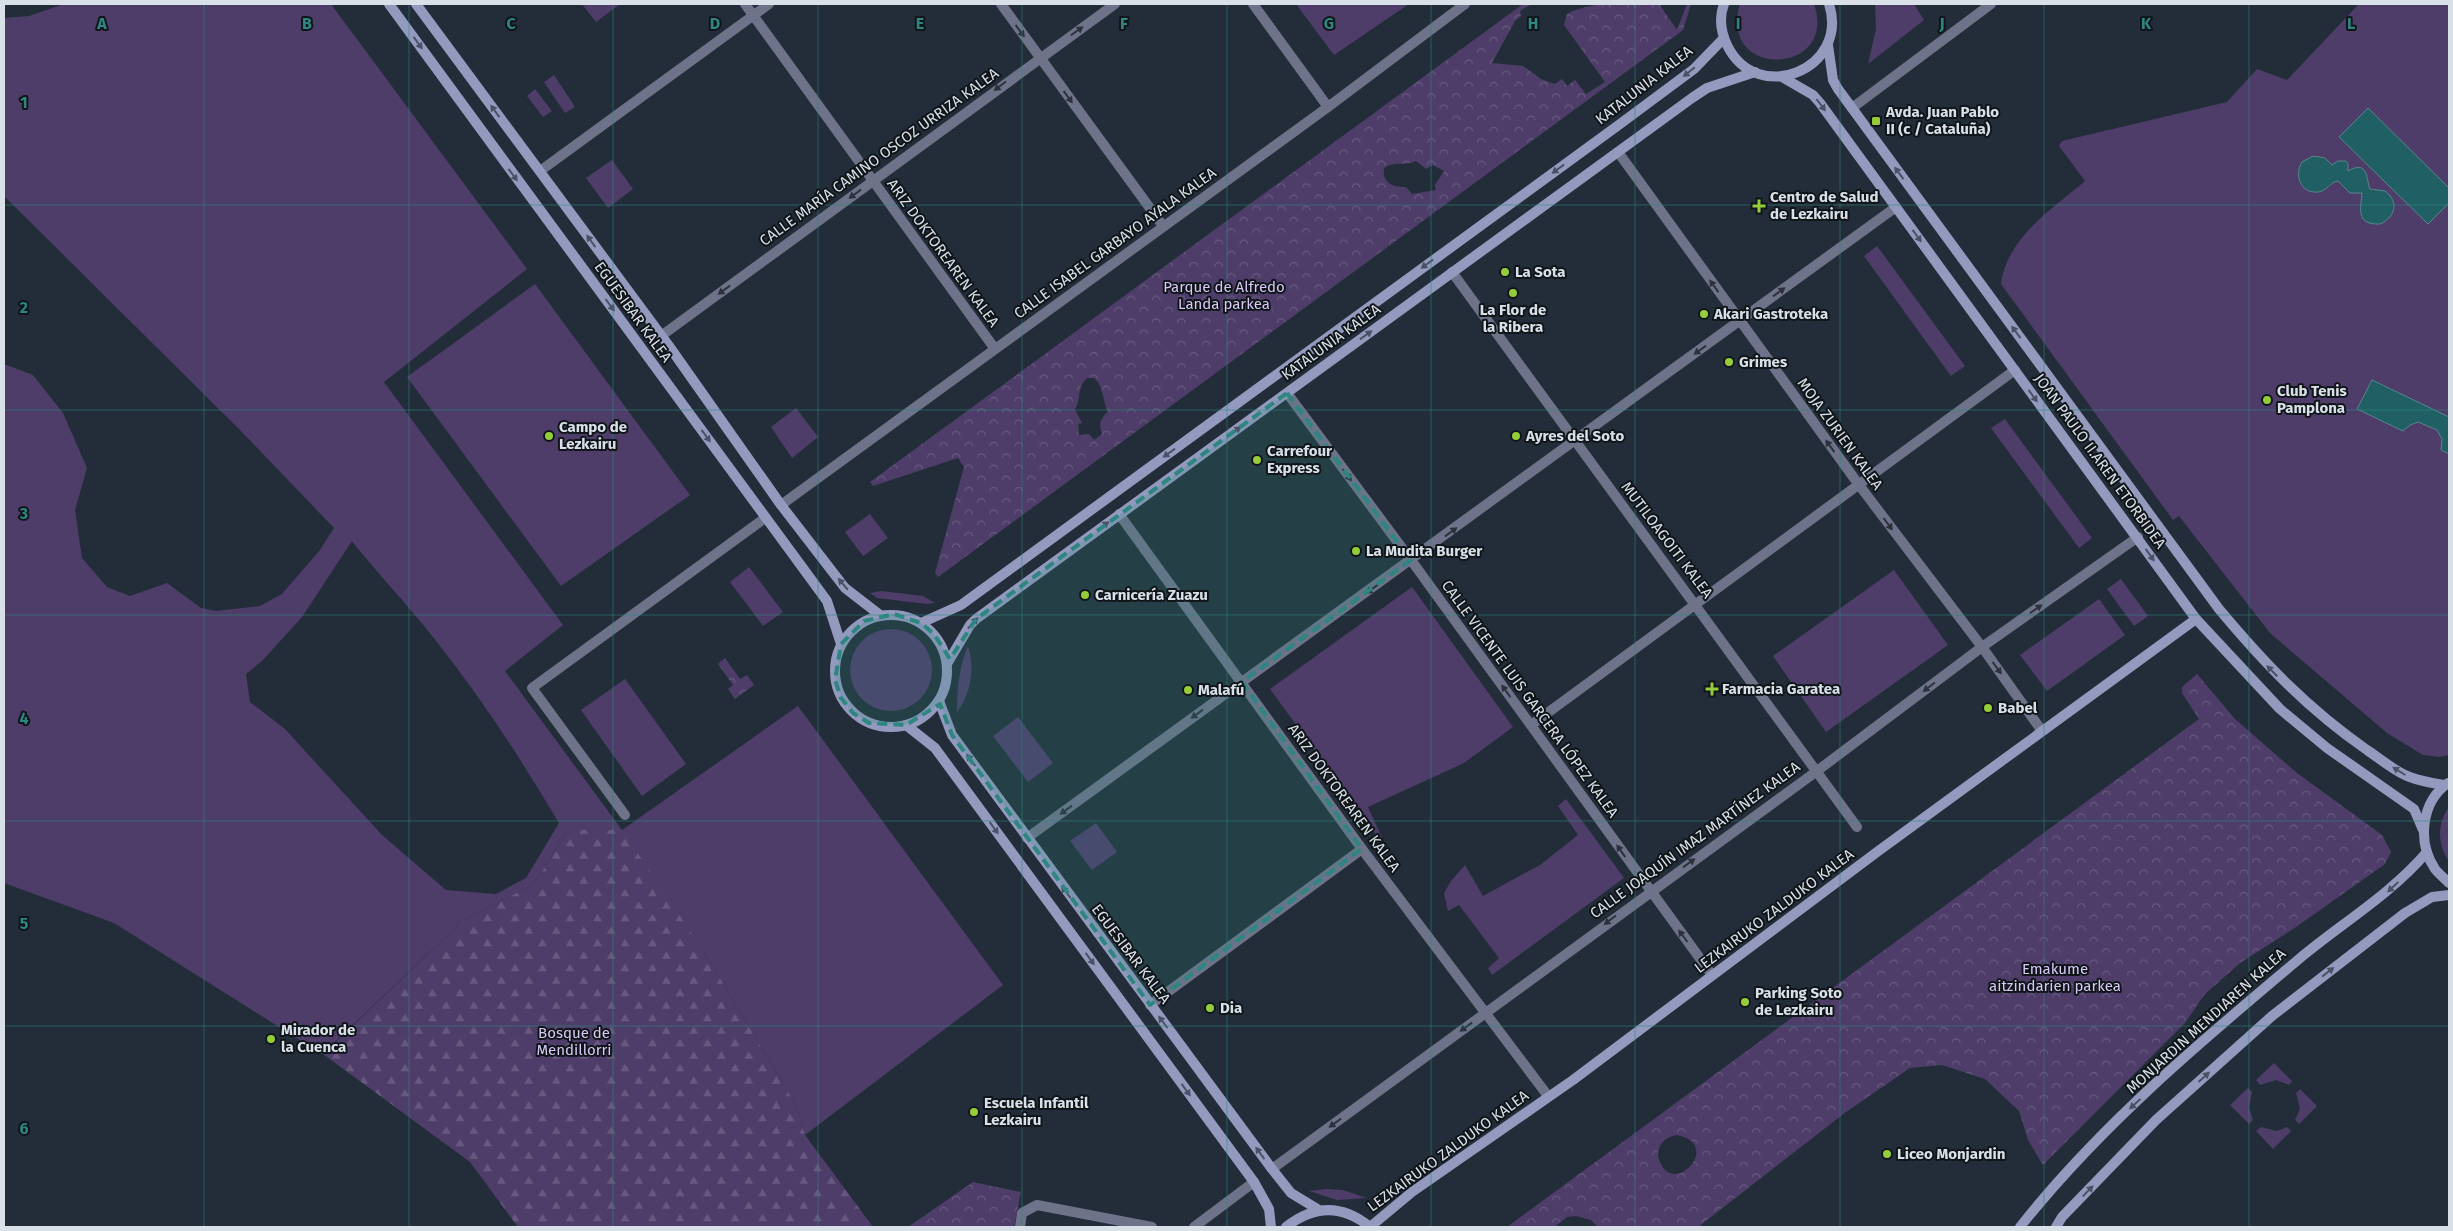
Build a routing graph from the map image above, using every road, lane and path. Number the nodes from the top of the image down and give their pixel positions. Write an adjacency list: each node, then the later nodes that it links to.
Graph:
1 (389, 4): 36 (street, EGUESIBAR KALEA, one-way to 36)
2 (418, 4): 22 (street, EGUESIBAR KALEA, one-way to 2)
3 (745, 4): 13 (street, ARIZ DOKTOREAREN KALEA)
4 (769, 4): 13 (street)
5 (1000, 4): 16 (street, one-way to 16)
6 (1115, 4): 16 (street, CALLE MARÍA CAMINO OSCOZ URRIZA KALEA, one-way to 6)
7 (1253, 4): 19 (street)
8 (1465, 4): 19 (street, CALLE ISABEL GARBAYO AYALA KALEA)
9 (1724, 4): 14 (street)
10 (1839, 4): 12 (street)
11 (1991, 4): 20 (street)
12 (1831, 8): 15 (street)
13 (753, 15): 22 (street); 23 (street, ARIZ DOKTOREAREN KALEA)
14 (1724, 38): 17 (street); 42 (street, KATALUNIA KALEA, one-way to 42)
15 (1828, 45): 18 (street); 20 (street, JOAN PAULO II.AREN ETORBIDEA)
16 (1039, 57): 23 (street, CALLE MARÍA CAMINO OSCOZ URRIZA KALEA, one-way to 23); 25 (street, one-way to 25)
17 (1755, 72): 18 (street); 21 (street, KATALUNIA KALEA)
18 (1782, 77): 24 (street, JOAN PAULO II.AREN ETORBIDEA, one-way to 24)
19 (1328, 107): 25 (street, CALLE ISABEL GARBAYO AYALA KALEA)
20 (1852, 108): 52 (street, JOAN PAULO II.AREN ETORBIDEA, one-way to 20)
21 (1618, 152): 26 (street, KATALUNIA KALEA); 27 (street, MOJA ZURIEN KALEA, one-way to 21)
22 (540, 171): 28 (street, EGUESIBAR KALEA, one-way to 22)
23 (872, 182): 28 (street, CALLE MARÍA CAMINO OSCOZ URRIZA KALEA, one-way to 28); 29 (street, ARIZ DOKTOREAREN KALEA)
24 (1896, 207): 27 (street, one-way to 24); 30 (street, JOAN PAULO II.AREN ETORBIDEA, one-way to 30)
25 (1162, 226): 29 (street, CALLE ISABEL GARBAYO AYALA KALEA)
26 (1452, 272): 31 (street, KATALUNIA KALEA, one-way to 26); 32 (street, MUTILOAGOITI KALEA)
27 (1739, 321): 32 (street, one-way to 32); 33 (street, MOJA ZURIEN KALEA, one-way to 27)
28 (661, 336): 34 (street, EGUESIBAR KALEA)
29 (995, 348): 34 (street, CALLE ISABEL GARBAYO AYALA KALEA)
30 (2014, 370): 33 (street); 37 (street, JOAN PAULO II.AREN ETORBIDEA, one-way to 37)
31 (1287, 394): 35 (street, KATALUNIA KALEA, one-way to 31); 38 (street, CALLE VICENTE LUIS GARCERA LÓPEZ KALEA, one-way to 38)
32 (1575, 441): 38 (street, one-way to 32); 39 (street, MUTILOAGOITI KALEA)
33 (1859, 485): 39 (street); 44 (street, MOJA ZURIEN KALEA, one-way to 44)
34 (782, 505): 40 (street, EGUESIBAR KALEA, one-way to 34)
35 (1120, 514): 45 (street, KATALUNIA KALEA, one-way to 35); 46 (street, ARIZ DOKTOREAREN KALEA)
36 (765, 518): 43 (street, EGUESIBAR KALEA); 53 (street)
37 (2138, 537): 41 (street, JOAN PAULO II.AREN ETORBIDEA, one-way to 41); 44 (street, CALLE JOAQUÍN IMAZ MARTÍNEZ KALEA, one-way to 37)
38 (1411, 560): 46 (street, one-way to 46); 49 (street, CALLE VICENTE LUIS GARCERA LÓPEZ KALEA, one-way to 38)
39 (1695, 603): 49 (street); 51 (street, MUTILOAGOITI KALEA)
40 (880, 616): 42 (street); 43 (street)
41 (2196, 619): 50 (street, LEZKAIRUKO ZALDUKO KALEA); 55 (street, JOAN PAULO II.AREN ETORBIDEA)
42 (921, 623): 45 (street)
43 (841, 644): 48 (street)
44 (1982, 647): 50 (street, MOJA ZURIEN KALEA, one-way to 50); 51 (street, CALLE JOAQUÍN IMAZ MARTÍNEZ KALEA, one-way to 51)
45 (947, 664): 47 (street)
46 (1242, 682): 56 (street, one-way to 56); 57 (street, ARIZ DOKTOREAREN KALEA)
47 (939, 701): 48 (street); 56 (street, EGUESIBAR KALEA, one-way to 47)
48 (906, 725): 67 (street, one-way to 67)
49 (1531, 725): 60 (street, CALLE VICENTE LUIS GARCERA LÓPEZ KALEA, one-way to 49)
50 (2042, 731): 62 (street, LEZKAIRUKO ZALDUKO KALEA)
51 (1817, 771): 54 (street, MUTILOAGOITI KALEA); 60 (street, CALLE JOAQUÍN IMAZ MARTÍNEZ KALEA, one-way to 51)
52 (2447, 784): 55 (street)
53 (625, 815)
54 (1858, 826)
55 (2424, 832): 58 (street)
56 (1027, 838): 63 (street, EGUESIBAR KALEA, one-way to 56)
57 (1362, 849): 63 (street); 64 (street, ARIZ DOKTOREAREN KALEA)
58 (2427, 852): 59 (street); 75 (street, MONJARDIN MENDIAREN KALEA, one-way to 75)
59 (2449, 883)
60 (1650, 891): 62 (street, CALLE VICENTE LUIS GARCERA LÓPEZ KALEA, one-way to 60); 64 (street, CALLE JOAQUÍN IMAZ MARTÍNEZ KALEA, one-way to 64)
61 (2449, 895): 76 (street, one-way to 61)
62 (1712, 975): 65 (street, LEZKAIRUKO ZALDUKO KALEA)
63 (1150, 1005): 66 (street, EGUESIBAR KALEA, one-way to 63)
64 (1485, 1013): 65 (street, ARIZ DOKTOREAREN KALEA); 66 (street, CALLE JOAQUÍN IMAZ MARTÍNEZ KALEA, one-way to 66)
65 (1548, 1096): 74 (street, LEZKAIRUKO ZALDUKO KALEA)
66 (1272, 1169): 68 (street, EGUESIBAR KALEA)
67 (1254, 1182): 71 (street); 72 (street)
68 (1319, 1210): 73 (street); 74 (street)
69 (1020, 1227): 70 (street)
70 (1152, 1227)
71 (1194, 1227)
72 (1271, 1227)
73 (1286, 1227)
74 (1370, 1227)
75 (2020, 1227)
76 (2056, 1227)

